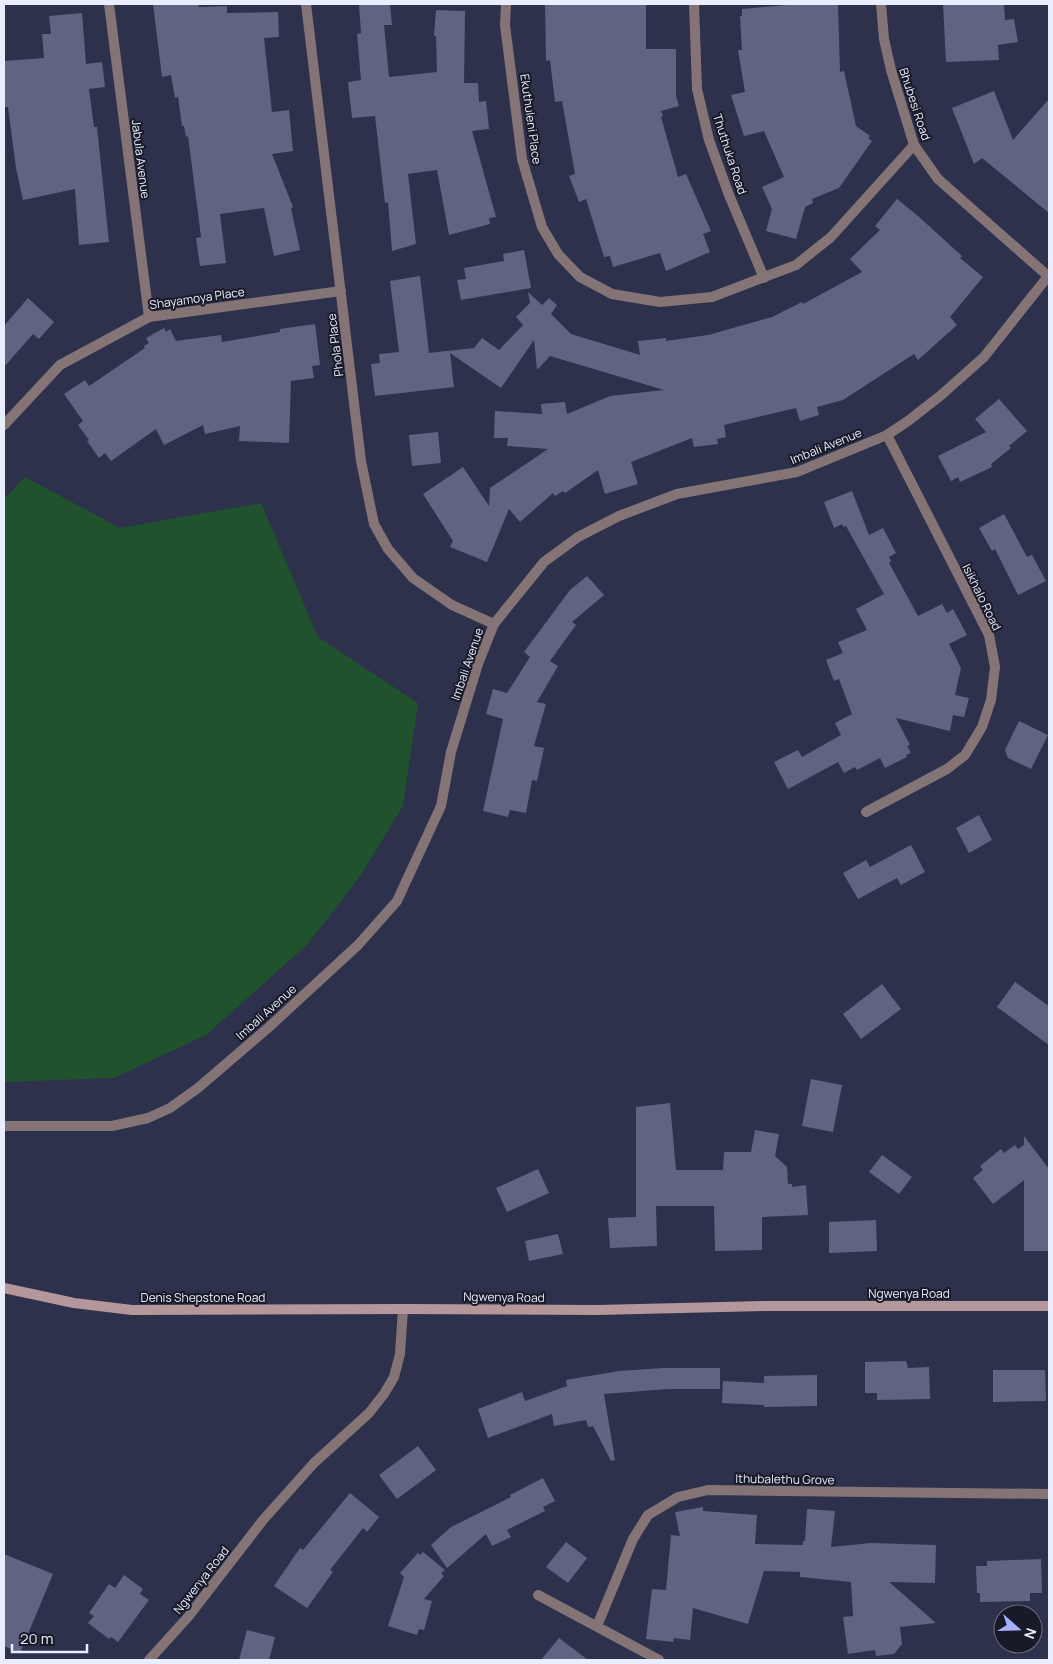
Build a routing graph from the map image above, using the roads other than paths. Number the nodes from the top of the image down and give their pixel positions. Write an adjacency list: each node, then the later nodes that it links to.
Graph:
1 (109, 4): 10 (street, Jabula Avenue)
2 (306, 4): 9 (street, Phola Place)
3 (506, 4): 8 (street, Ekuthuleni Place)
4 (694, 4): 8 (street, Thuthuka Road)
5 (881, 4): 6 (street, Bhubesi Road)
6 (914, 145): 7 (street, Bhubesi Road); 8 (street, Ekuthuleni Place)
7 (1049, 276): 12 (street, Imbali Avenue)
8 (764, 278)
9 (341, 291): 10 (street, Shayamoya Place); 13 (street, Phola Place)
10 (148, 317): 11 (street, Shayamoya Place)
11 (4, 425)
12 (886, 435): 13 (street, Imbali Avenue); 14 (street, Isikhalo Road)
13 (494, 624): 15 (street, Imbali Avenue)
14 (866, 812)
15 (4, 1126)
16 (4, 1288): 18 (street, Denis Shepstone Road)
17 (1049, 1306): 18 (street, Ngwenya Road)
18 (404, 1308): 22 (street, Ngwenya Road)
19 (1049, 1494): 21 (street, Ithubalethu Grove)
20 (538, 1594): 21 (street)
21 (597, 1626): 23 (street)
22 (149, 1660)
23 (659, 1660)

